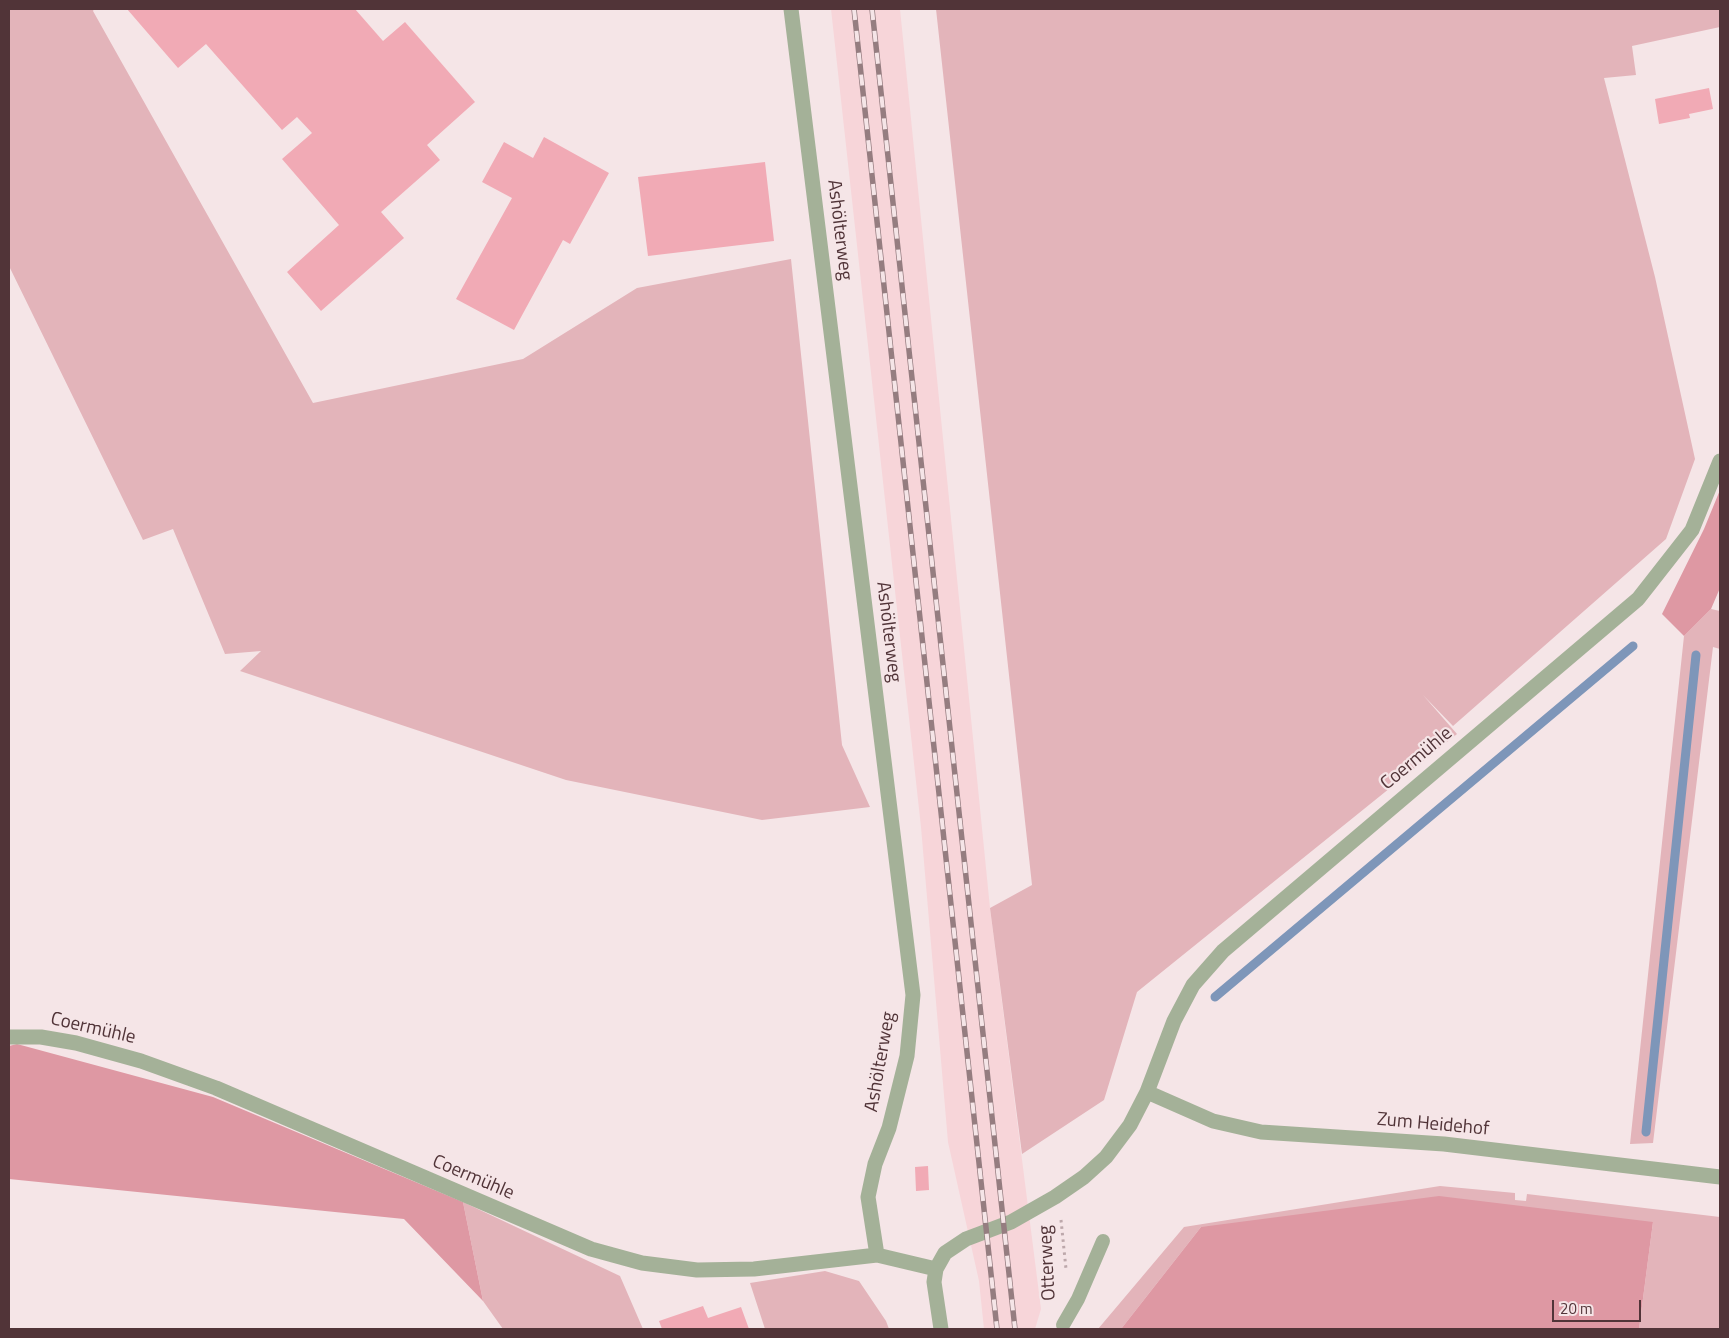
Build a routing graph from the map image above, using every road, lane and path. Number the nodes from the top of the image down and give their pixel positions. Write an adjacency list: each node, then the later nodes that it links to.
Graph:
1 (791, 9): 8 (street, Ashölterweg)
2 (1720, 461): 4 (street, Coermühle)
3 (9, 1037): 8 (street, Coermühle)
4 (1148, 1092): 5 (street, Zum Heidehof); 6 (street, Coermühle)
5 (1720, 1177)
6 (1055, 1197): 9 (street, Coermühle); 10 (path, Otterweg)
7 (1103, 1240): 11 (lane)
8 (877, 1255): 9 (street, Coermühle)
9 (936, 1269): 12 (street)
10 (1065, 1277)
11 (1063, 1325)
12 (941, 1329)

